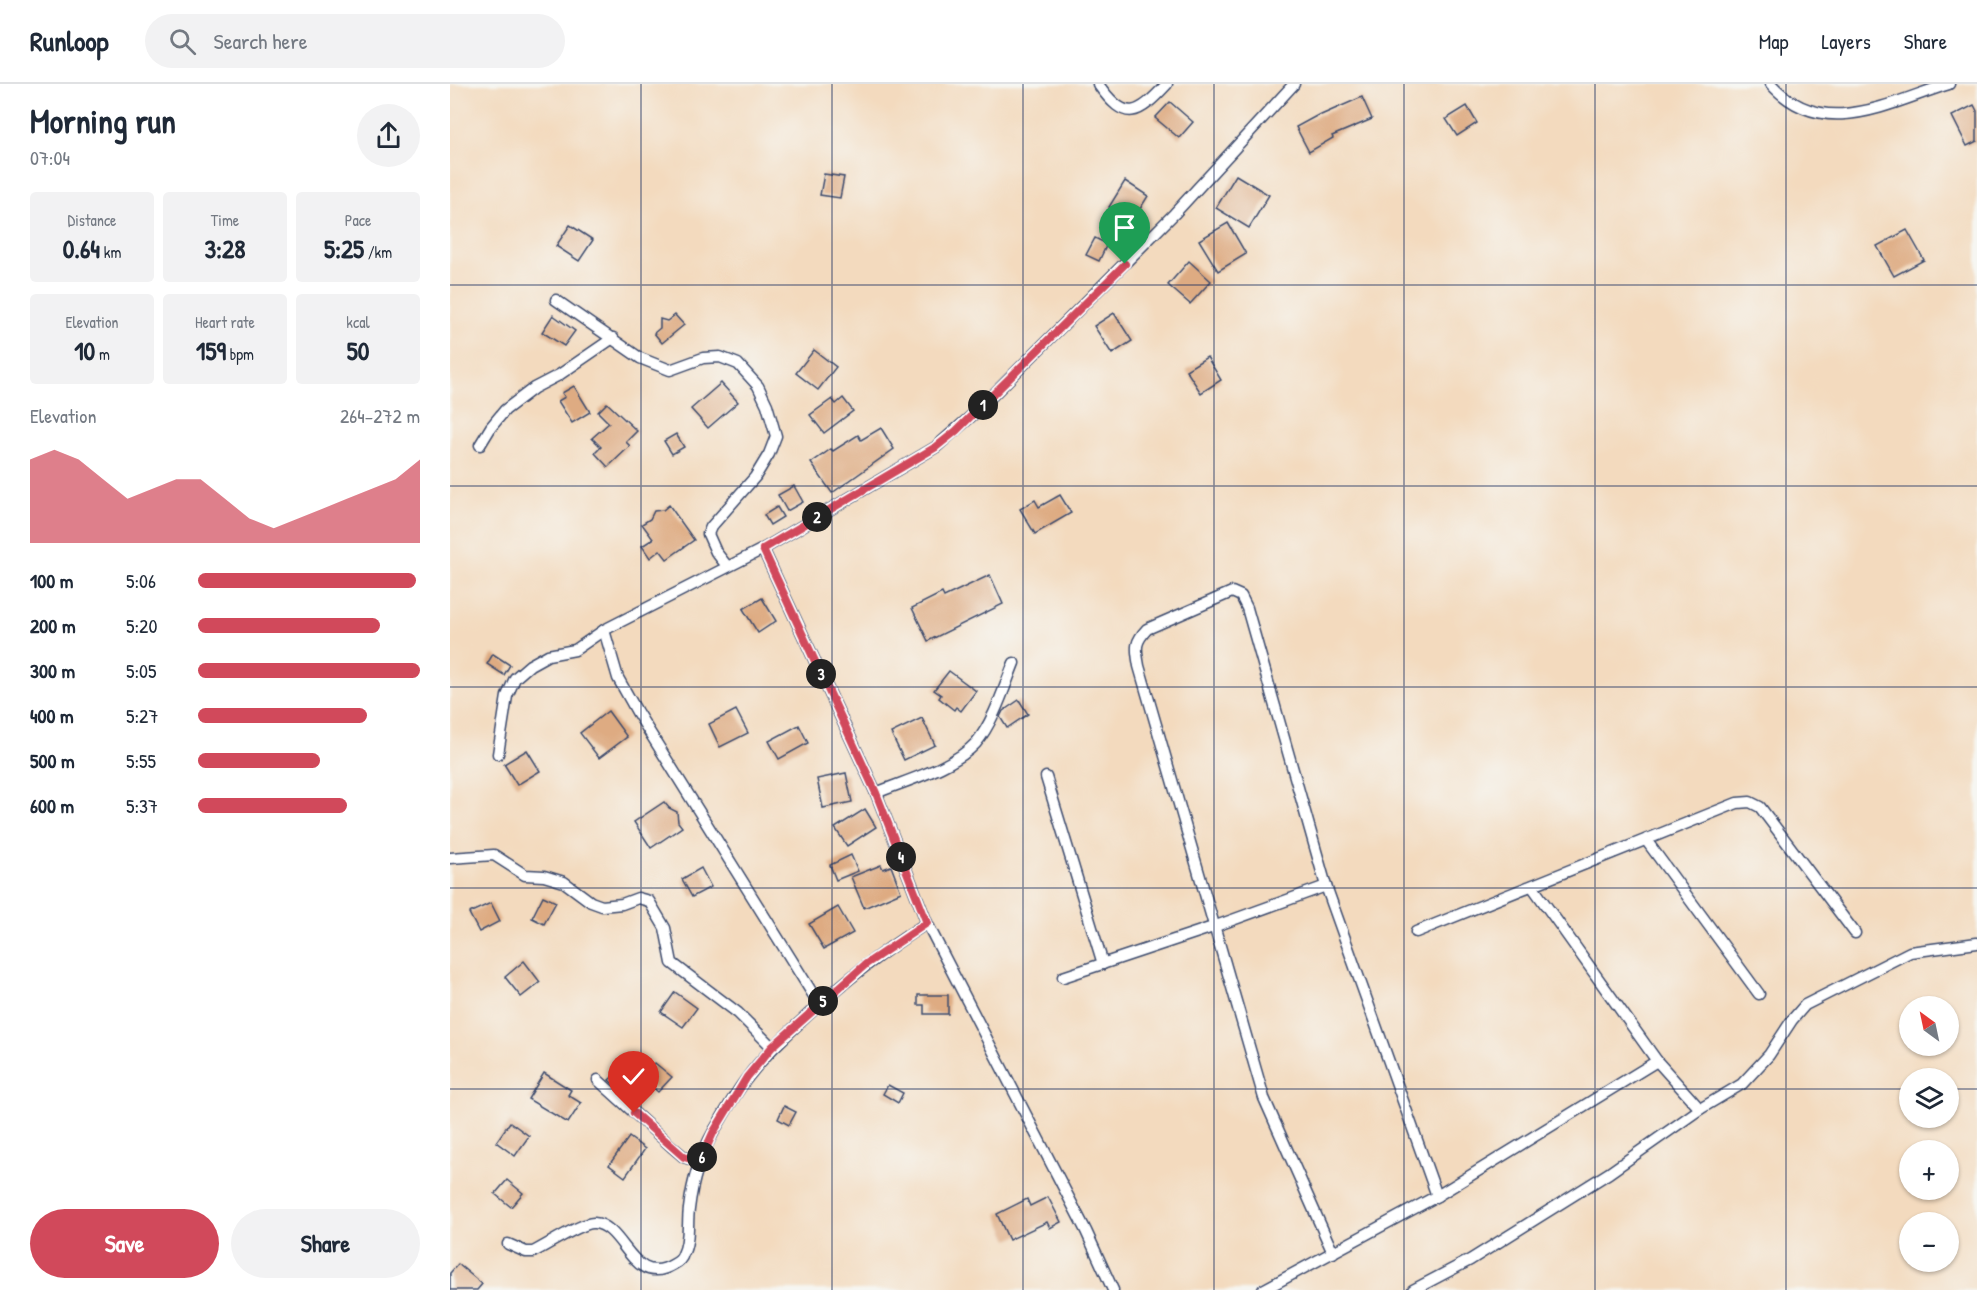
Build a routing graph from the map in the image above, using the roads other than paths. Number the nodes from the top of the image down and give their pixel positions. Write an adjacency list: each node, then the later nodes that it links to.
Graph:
1 (1098, 84): 2 (street)
2 (1167, 84)
3 (1294, 84): 9 (street)
4 (1771, 84): 5 (street)
5 (1949, 84)
6 (556, 300): 7 (street)
7 (613, 338): 8 (street); 10 (street)
8 (480, 445)
9 (763, 549): 10 (street); 15 (street)
10 (727, 566): 11 (street)
11 (603, 630): 13 (street); 28 (street)
12 (1014, 663): 15 (street)
13 (498, 754)
14 (1046, 777): 25 (street)
15 (876, 793): 20 (street)
16 (1646, 840): 19 (street); 23 (street); 27 (street)
17 (450, 858): 29 (street)
18 (1326, 886): 21 (street); 21 (street); 34 (street)
19 (1532, 886): 22 (street); 30 (street)
20 (927, 923): 28 (street); 37 (street)
21 (1213, 927): 25 (street); 36 (street)
22 (1416, 932)
23 (1855, 933)
24 (1977, 943): 32 (street)
25 (1103, 964): 26 (street)
26 (1063, 977)
27 (1759, 994)
28 (819, 1004): 29 (street)
29 (772, 1047): 33 (street)
30 (1657, 1061): 32 (street); 34 (street)
31 (598, 1080): 33 (street)
32 (1700, 1109): 39 (street)
33 (700, 1162): 35 (street)
34 (1437, 1197): 36 (street)
35 (508, 1244)
36 (1333, 1252): 38 (street)
37 (1113, 1290)
38 (1263, 1290)
39 (1413, 1290)

